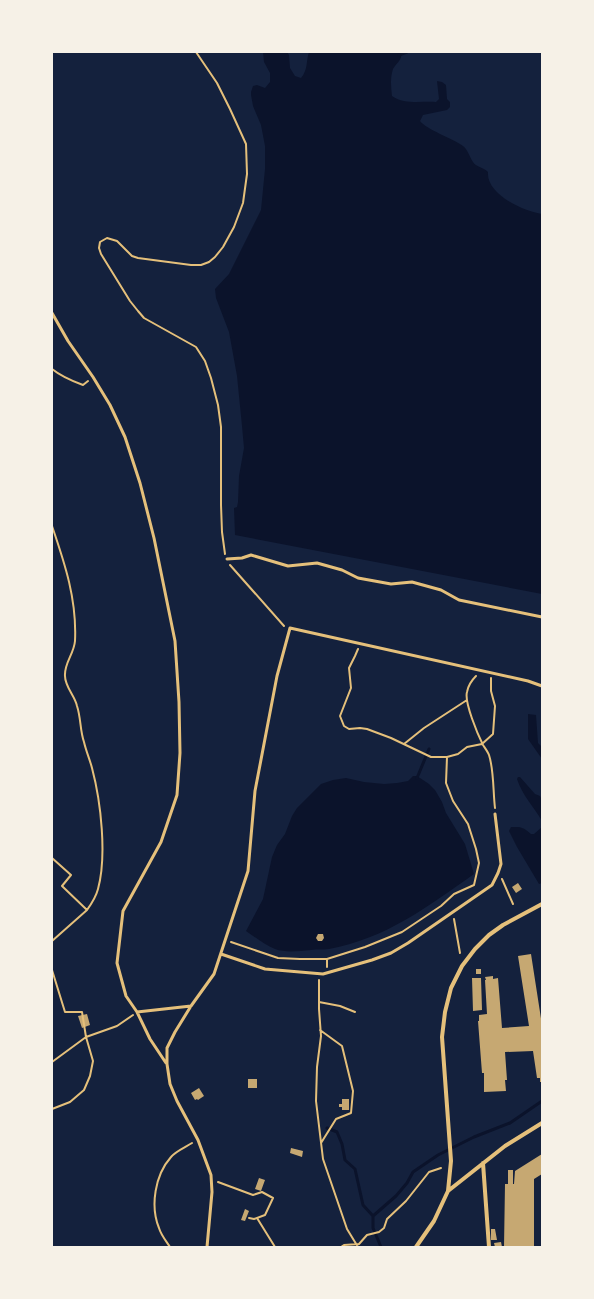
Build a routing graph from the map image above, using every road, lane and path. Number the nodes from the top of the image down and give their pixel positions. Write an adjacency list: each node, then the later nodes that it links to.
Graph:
1 (196, 52): 6 (path)
2 (52, 313): 4 (lane)
3 (52, 369): 4 (path)
4 (93, 377): 34 (lane)
5 (52, 526): 22 (path)
6 (227, 559): 7 (lane); 8 (path)
7 (542, 617)
8 (290, 628): 9 (lane); 24 (lane)
9 (360, 644): 10 (lane); 14 (path)
10 (481, 671): 11 (lane); 13 (path)
11 (492, 673): 12 (lane); 15 (path)
12 (542, 686)
13 (467, 700): 14 (path); 15 (path)
14 (404, 744): 16 (path)
15 (482, 744): 16 (path); 17 (path)
16 (447, 757): 28 (path)
17 (495, 814): 19 (lane)
18 (52, 858): 22 (path)
19 (498, 873): 20 (path); 23 (lane)
20 (513, 904)
21 (542, 904): 47 (street)
22 (87, 910): 25 (path)
23 (454, 913): 26 (path); 30 (lane)
24 (226, 940): 27 (lane); 28 (path)
25 (52, 941)
26 (460, 953)
27 (221, 954): 31 (lane); 33 (lane)
28 (327, 959): 30 (path)
29 (52, 970): 37 (path)
30 (326, 973): 31 (lane)
31 (319, 974): 36 (path)
32 (319, 1002): 35 (path)
33 (191, 1006): 34 (lane); 39 (lane)
34 (137, 1012): 37 (path); 39 (lane)
35 (355, 1012)
36 (320, 1030): 43 (path); 43 (path)
37 (86, 1037): 38 (path); 40 (path)
38 (52, 1062)
39 (166, 1064): 42 (lane)
40 (52, 1109)
41 (542, 1123): 44 (street)
42 (198, 1140): 46 (lane); 51 (path)
43 (321, 1144): 50 (path)
44 (483, 1163): 47 (street); 56 (street)
45 (441, 1168): 50 (path)
46 (211, 1180): 49 (path); 52 (lane)
47 (448, 1191): 55 (street)
48 (249, 1218): 49 (path)
49 (257, 1218): 53 (path)
50 (357, 1246): 54 (path)
51 (170, 1247)
52 (206, 1247)
53 (275, 1247)
54 (341, 1247)
55 (416, 1247)
56 (489, 1247)

